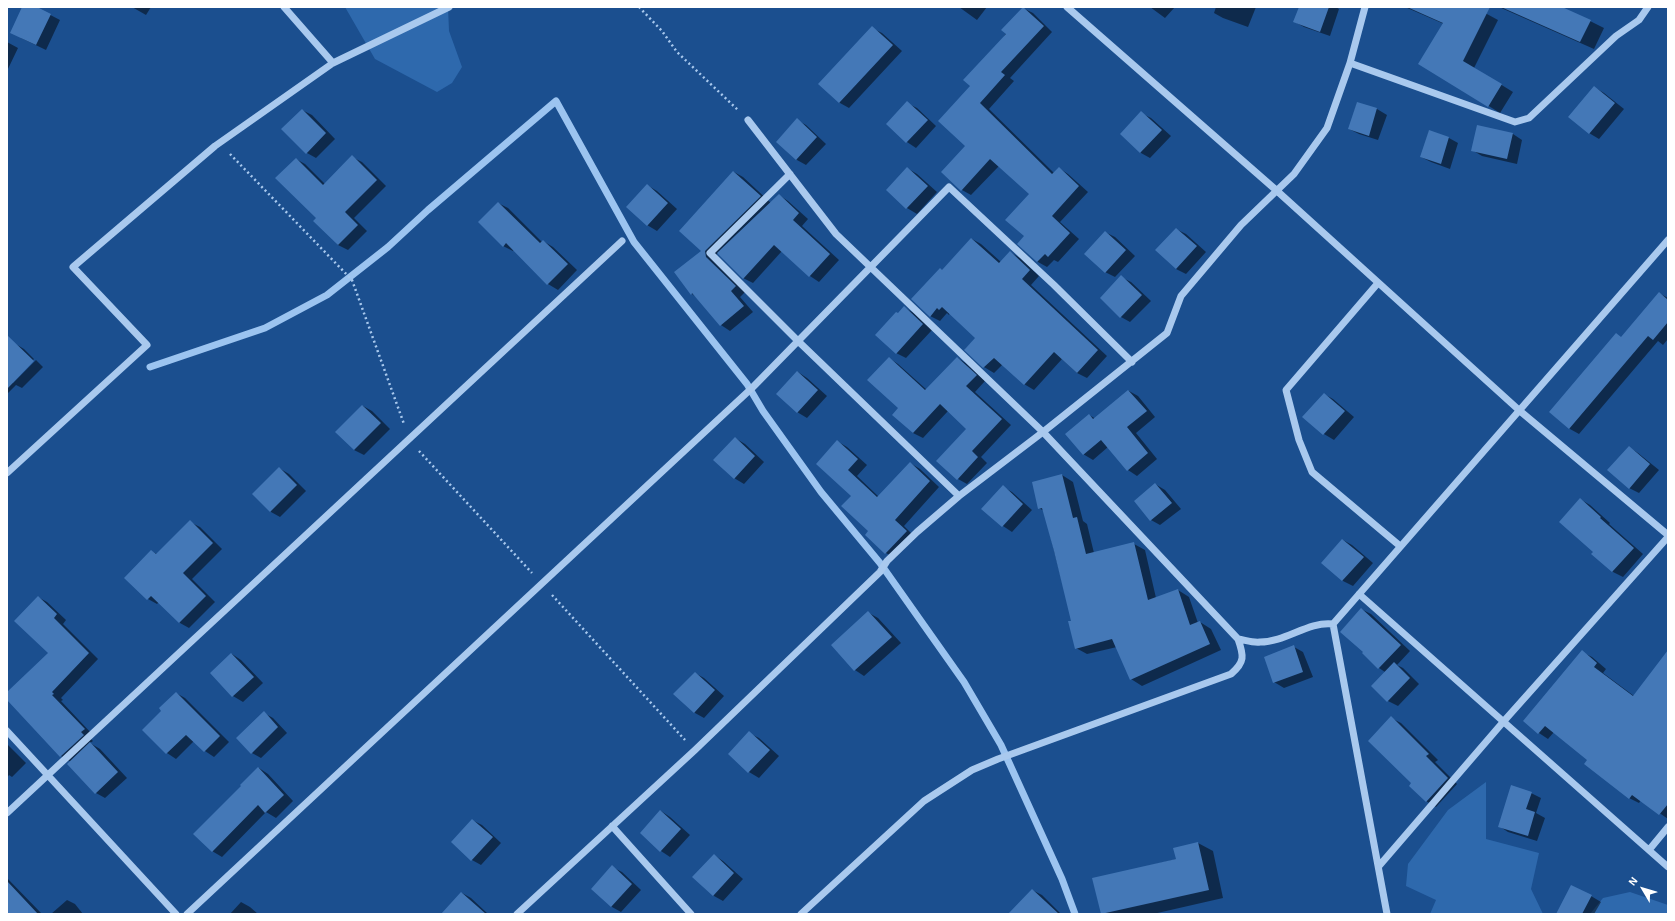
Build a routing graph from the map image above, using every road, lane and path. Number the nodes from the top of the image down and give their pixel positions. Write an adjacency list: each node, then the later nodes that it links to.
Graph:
1 (284, 7): 7 (street)
2 (449, 7): 7 (street)
3 (639, 7): 9 (path)
4 (1067, 7): 12 (street)
5 (1365, 7): 8 (street)
6 (1648, 7): 8 (street)
7 (333, 63): 10 (street)
8 (1350, 63): 12 (street)
9 (748, 120): 11 (street)
10 (219, 143): 21 (path); 22 (street)
11 (790, 174): 15 (street); 17 (street)
12 (1276, 190): 16 (street); 18 (street)
13 (1668, 240): 19 (street)
14 (622, 241): 21 (street)
15 (872, 266): 17 (street); 18 (street); 20 (street)
16 (1378, 283): 19 (street); 25 (street)
17 (798, 341): 23 (street); 26 (street)
18 (1132, 362): 20 (street)
19 (1520, 411): 24 (street); 25 (street)
20 (1043, 432): 23 (street); 29 (street)
21 (409, 440): 26 (path); 33 (street)
22 (7, 473)
23 (959, 496): 32 (street)
24 (1668, 536): 30 (street)
25 (1400, 546): 27 (street)
26 (542, 584): 32 (path); 41 (street)
27 (1359, 594): 28 (street); 30 (street)
28 (1334, 624): 29 (street); 38 (street)
29 (1238, 639): 44 (street)
30 (1504, 721): 37 (street); 38 (street)
31 (7, 731): 33 (street)
32 (695, 750): 35 (street)
33 (48, 775): 34 (street); 40 (street)
34 (7, 813)
35 (612, 826): 42 (street); 43 (street)
36 (1668, 828): 37 (street)
37 (1648, 850): 39 (street)
38 (1379, 866): 45 (street)
39 (1668, 867)
40 (176, 914)
41 (187, 914)
42 (517, 914)
43 (691, 914)
44 (801, 914)
45 (1387, 914)

